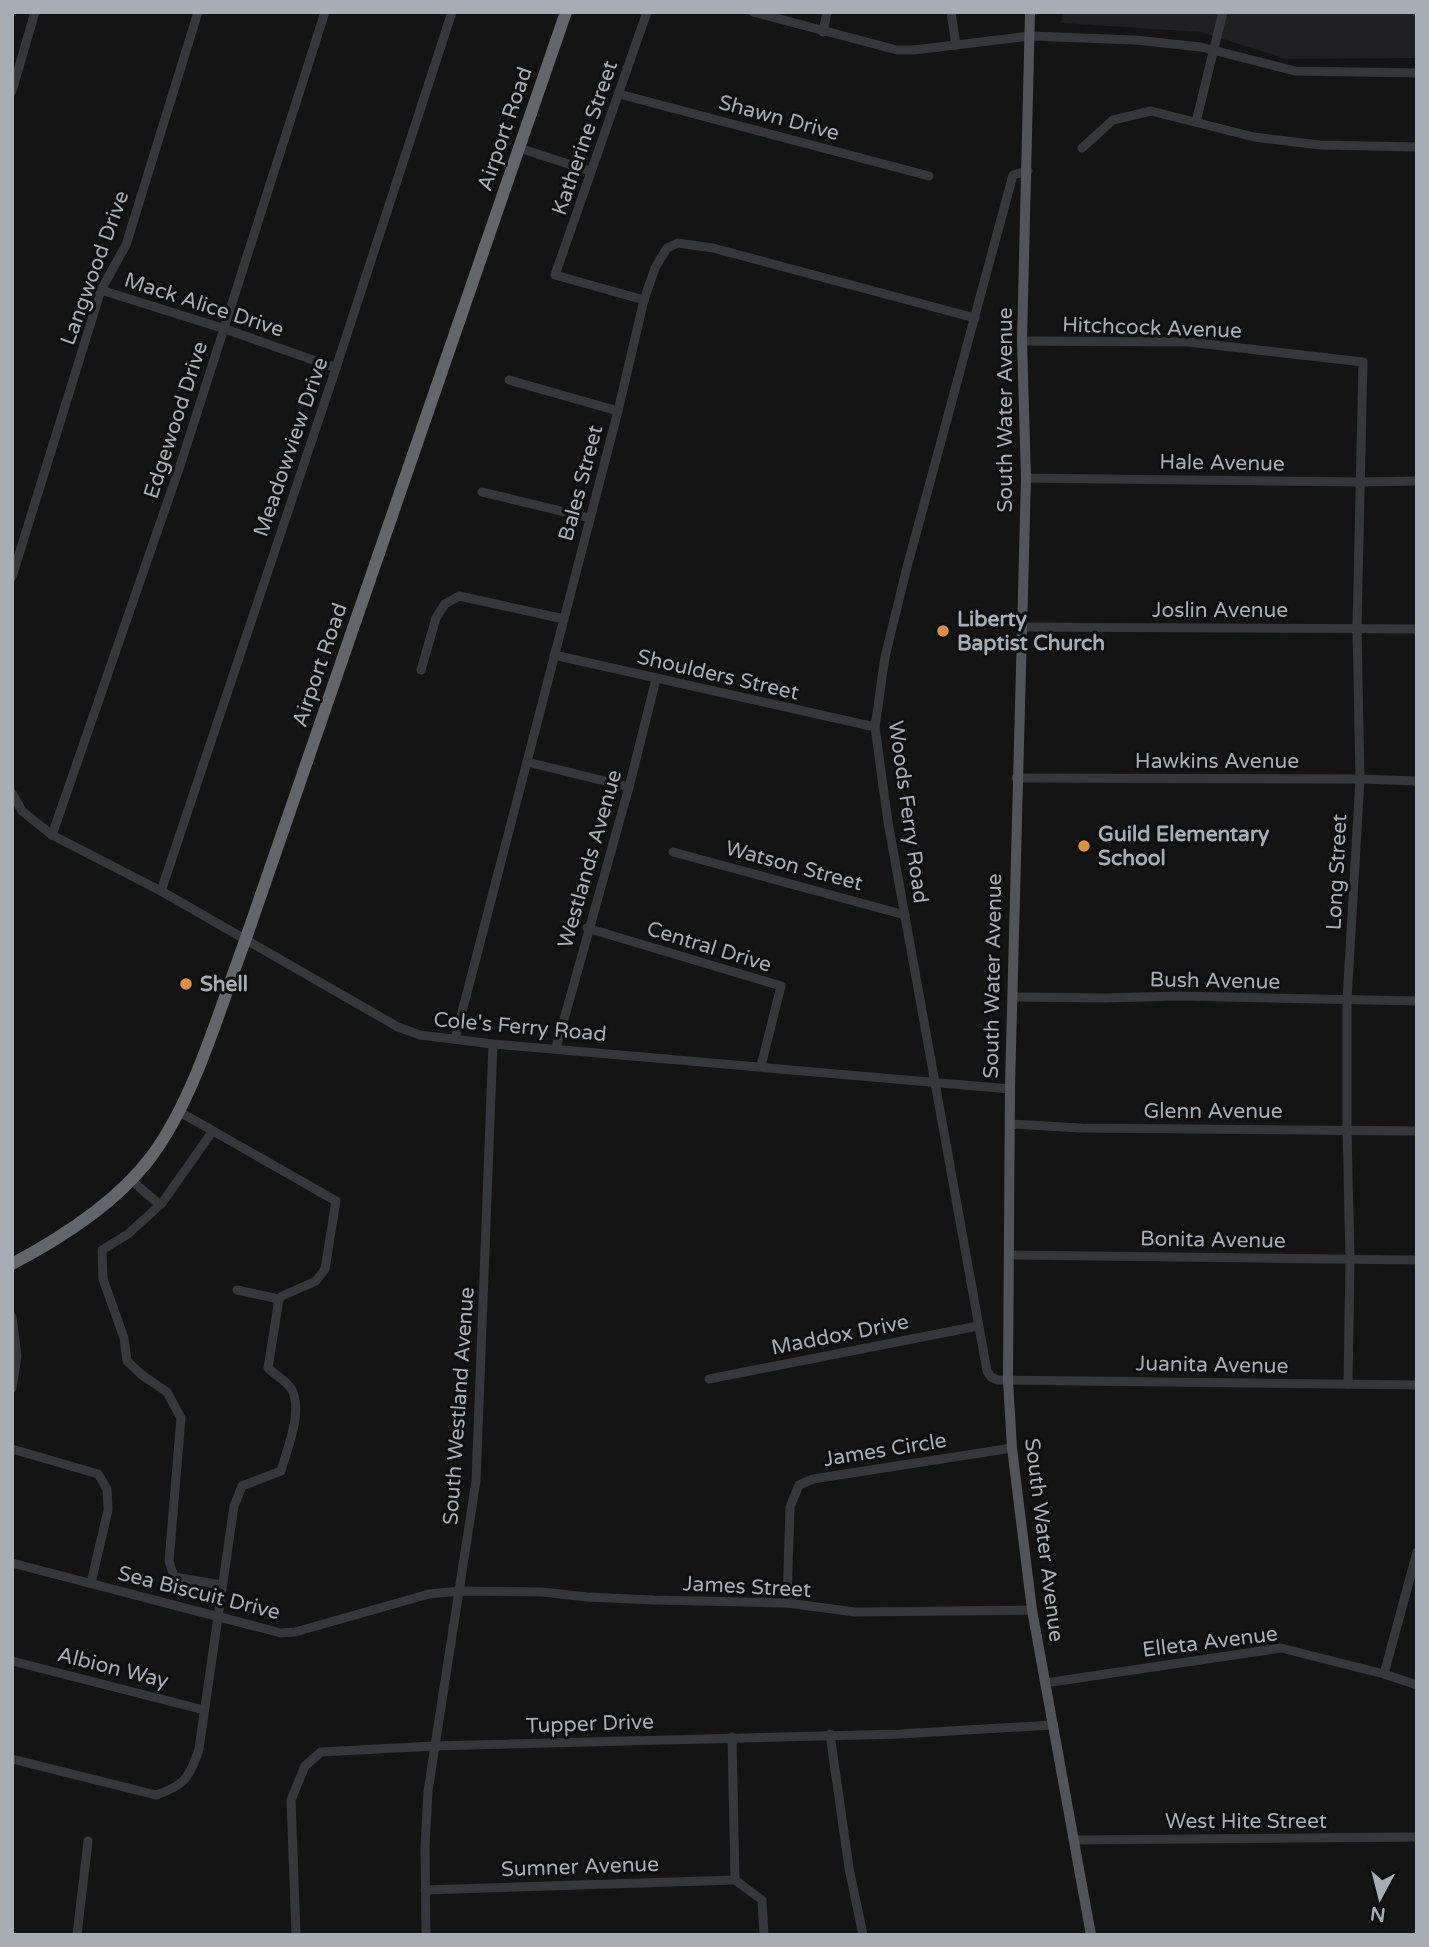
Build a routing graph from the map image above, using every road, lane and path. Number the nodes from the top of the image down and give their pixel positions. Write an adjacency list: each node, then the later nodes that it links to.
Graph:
1 (35, 12): 17 (street)
2 (198, 12): 26 (street, Langwood Drive)
3 (325, 12): 29 (street, Edgewood Drive)
4 (452, 12): 32 (street, Meadowview Drive)
5 (566, 12): 21 (highway, Airport Road)
6 (647, 12): 18 (street, Katherine Street)
7 (753, 12): 12 (street)
8 (827, 12): 12 (street)
9 (951, 12): 14 (street)
10 (1030, 12): 13 (main road, South Water Avenue)
11 (1223, 12): 15 (street)
12 (823, 32): 14 (street)
13 (1030, 36): 14 (street); 15 (street); 24 (main road, South Water Avenue)
14 (956, 45)
15 (1214, 50): 16 (street); 19 (street)
16 (1417, 73)
17 (12, 91)
18 (619, 94): 23 (street, Katherine Street); 25 (street, Shawn Drive)
19 (1196, 122): 20 (street); 22 (street)
20 (1417, 147)
21 (519, 148): 23 (street); 60 (highway, Airport Road)
22 (1082, 148)
23 (590, 171): 27 (street, Katherine Street)
24 (1028, 171): 28 (street, Woods Ferry Road); 30 (main road, South Water Avenue)
25 (929, 176)
26 (101, 290): 29 (street, Mack Alice Drive); 40 (street, Langwood Drive)
27 (644, 300): 28 (street, Bales Street); 34 (street, Bales Street)
28 (975, 318): 48 (street, Woods Ferry Road)
29 (225, 329): 32 (street, Mack Alice Drive); 55 (street, Edgewood Drive)
30 (1022, 341): 31 (street, Hitchcock Avenue); 35 (main road, South Water Avenue)
31 (1363, 362): 37 (street, Long Street)
32 (336, 368): 57 (street, Meadowview Drive)
33 (509, 380): 34 (street)
34 (618, 411): 39 (street, Bales Street)
35 (1026, 478): 37 (street, Hale Avenue); 42 (main road, South Water Avenue)
36 (1417, 481): 37 (street, Hale Avenue)
37 (1361, 482): 43 (street, Long Street)
38 (482, 492): 39 (street)
39 (590, 518): 41 (street, Bales Street)
40 (12, 577)
41 (564, 619): 45 (street, Bales Street); 46 (street)
42 (1022, 627): 43 (street, Joslin Avenue); 50 (main road, South Water Avenue)
43 (1357, 628): 44 (street, Joslin Avenue); 51 (street, Long Street)
44 (1417, 629)
45 (554, 655): 47 (street, Shoulders Street); 49 (street, Bales Street)
46 (421, 670)
47 (656, 679): 48 (street, Shoulders Street); 53 (street, Westlands Avenue)
48 (874, 727): 58 (street, Woods Ferry Road)
49 (527, 762): 53 (street); 64 (street, Bales Street)
50 (1016, 778): 51 (street, Hawkins Avenue); 61 (main road, South Water Avenue)
51 (1360, 779): 52 (street, Hawkins Avenue); 62 (street, Long Street)
52 (1417, 781)
53 (629, 786): 59 (street, Westlands Avenue)
54 (12, 793): 55 (street, Cole's Ferry Road)
55 (52, 835): 57 (street, Cole's Ferry Road)
56 (673, 852): 58 (street, Watson Street)
57 (161, 891): 60 (street, Cole's Ferry Road)
58 (905, 915): 68 (street, Woods Ferry Road)
59 (587, 928): 66 (street, Westlands Avenue); 67 (street, Central Drive)
60 (245, 941): 64 (street, Cole's Ferry Road); 70 (highway, Airport Road)
61 (1013, 997): 62 (street, Bush Avenue); 69 (main road, South Water Avenue)
62 (1348, 1000): 63 (street, Bush Avenue); 72 (street, Long Street)
63 (1417, 1002)
64 (455, 1039): 65 (street, Cole's Ferry Road)
65 (493, 1044): 66 (street, Cole's Ferry Road); 96 (street, South Westland Avenue)
66 (556, 1048): 67 (street, Cole's Ferry Road)
67 (761, 1066): 68 (street, Cole's Ferry Road)
68 (933, 1081): 69 (street, Cole's Ferry Road); 84 (street, Woods Ferry Road)
69 (1010, 1089): 71 (main road, South Water Avenue)
70 (178, 1111): 74 (street); 75 (highway, Airport Road)
71 (1010, 1124): 72 (street, Glenn Avenue); 77 (main road, South Water Avenue)
72 (1347, 1129): 73 (street, Glenn Avenue); 78 (street, Long Street)
73 (1417, 1131)
74 (212, 1132): 76 (street); 82 (street)
75 (131, 1180): 76 (street); 80 (highway, Airport Road)
76 (160, 1205): 95 (street)
77 (1009, 1255): 78 (street, Bonita Avenue); 86 (main road, South Water Avenue)
78 (1350, 1259): 79 (street, Bonita Avenue); 87 (street, Long Street)
79 (1417, 1260)
80 (12, 1264)
81 (237, 1290): 82 (street)
82 (279, 1299): 95 (street)
83 (12, 1317): 89 (street)
84 (978, 1326): 85 (street, Maddox Drive); 86 (street, Woods Ferry Road)
85 (709, 1379)
86 (1007, 1380): 87 (street, Juanita Avenue); 90 (main road, South Water Avenue)
87 (1348, 1384): 88 (street, Juanita Avenue)
88 (1417, 1385)
89 (12, 1388)
90 (1012, 1448): 97 (street, James Circle); 98 (main road, South Water Avenue)
91 (12, 1449): 94 (street)
92 (1417, 1552): 101 (street)
93 (12, 1563): 94 (street, Sea Biscuit Drive)
94 (91, 1583): 99 (street, Sea Biscuit Drive)
95 (222, 1585): 99 (street)
96 (460, 1591): 97 (street, James Street); 99 (street, Sea Biscuit Drive); 108 (street, South Westland Avenue)
97 (787, 1603): 98 (street, James Street)
98 (1032, 1610): 102 (main road, South Water Avenue)
99 (217, 1616): 104 (street)
100 (12, 1661): 104 (street, Albion Way)
101 (1384, 1674): 102 (street, Elleta Avenue); 103 (street, Elleta Avenue)
102 (1045, 1683): 105 (main road, South Water Avenue)
103 (1417, 1685)
104 (204, 1710): 109 (street)
105 (1053, 1725): 106 (street, Tupper Drive); 111 (main road, South Water Avenue)
106 (830, 1734): 107 (street, Tupper Drive); 119 (street)
107 (732, 1737): 108 (street, Tupper Drive); 113 (street)
108 (434, 1746): 114 (street, South Westland Avenue); 116 (street, Tupper Drive)
109 (12, 1759)
110 (1417, 1837): 111 (street, West Hite Street)
111 (1075, 1840): 120 (main road, South Water Avenue)
112 (88, 1841): 115 (street)
113 (735, 1880): 114 (street, Sumner Avenue); 118 (street)
114 (425, 1890): 117 (street, South Westland Avenue)
115 (77, 1935)
116 (296, 1935)
117 (426, 1935)
118 (764, 1935)
119 (863, 1935)
120 (1091, 1935)

